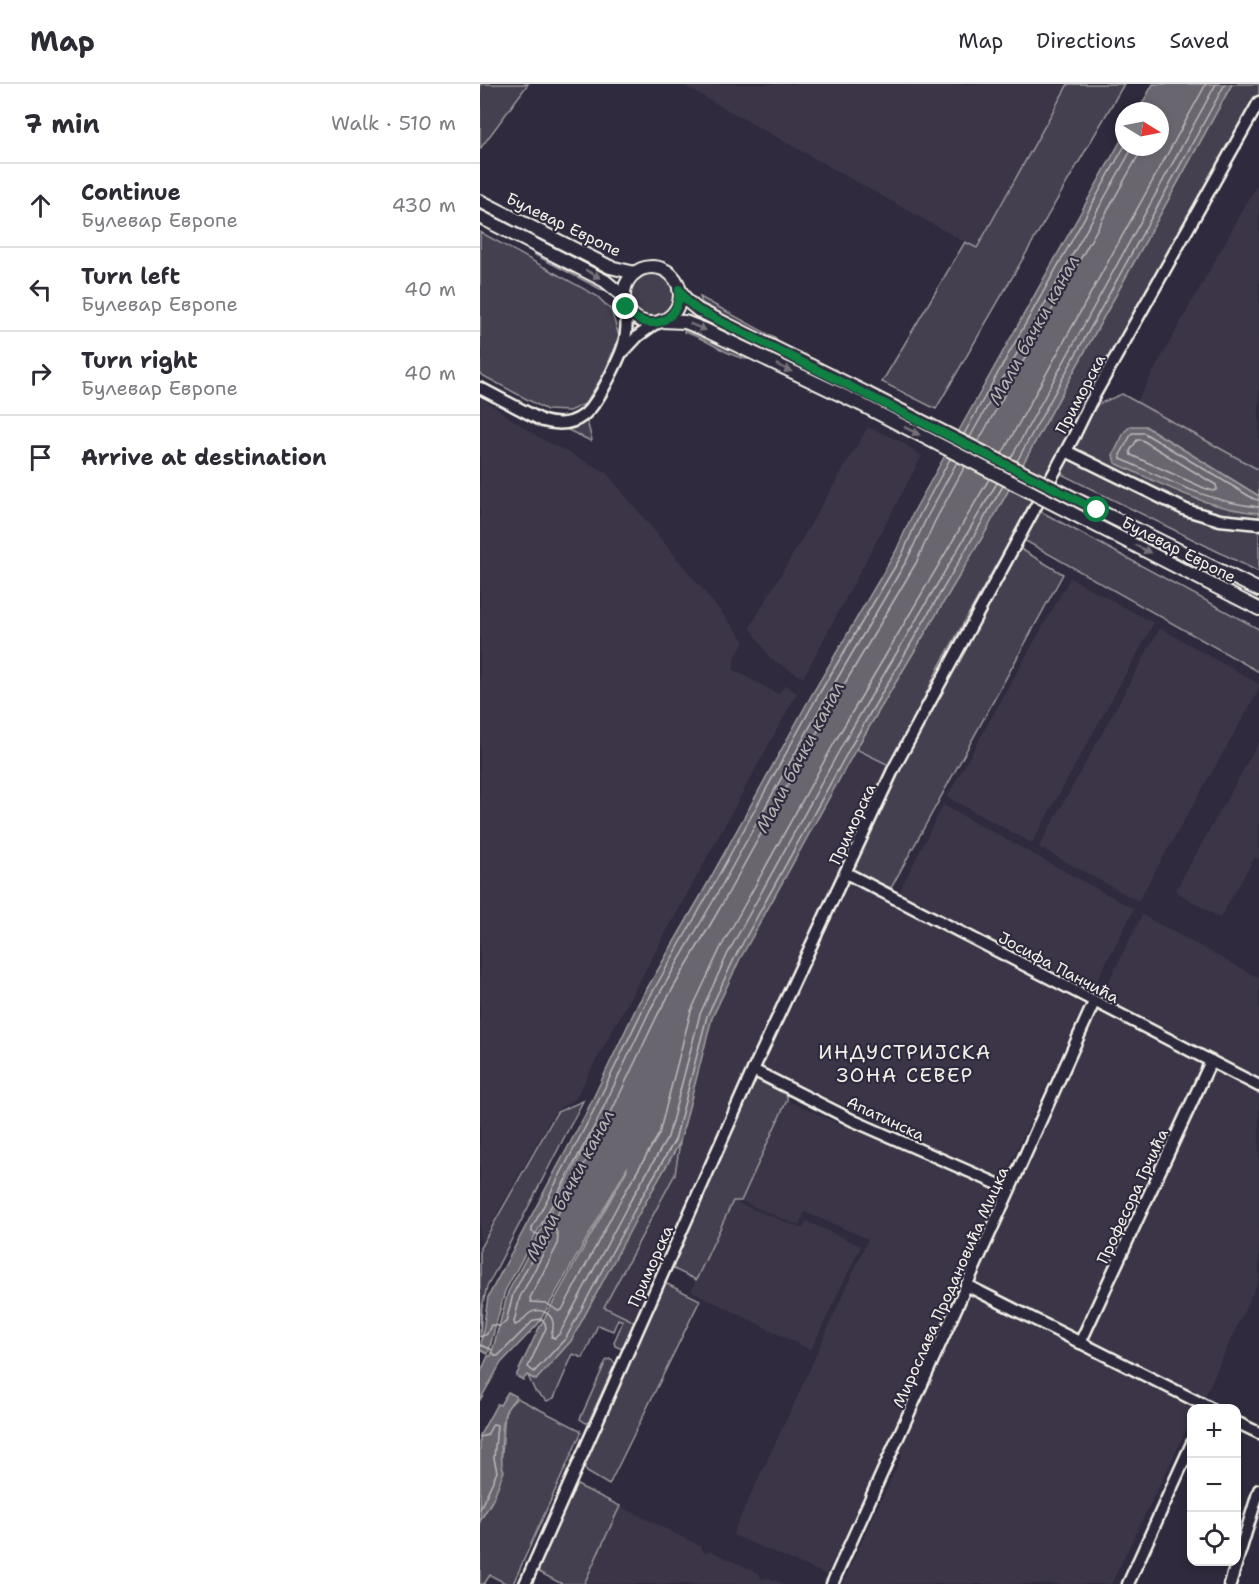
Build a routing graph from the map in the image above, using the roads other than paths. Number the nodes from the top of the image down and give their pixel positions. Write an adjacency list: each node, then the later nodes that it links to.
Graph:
1 (1259, 102): 11 (street, Приморска)
2 (480, 201): 4 (main road, Булевар Европе)
3 (480, 217): 6 (main road, Булевар Европе, one-way to 6)
4 (635, 273): 5 (main road, Булевар Европе); 6 (main road, Булевар Европе)
5 (679, 289): 7 (main road); 10 (main road, Булевар Европе)
6 (625, 302): 7 (main road, Булевар Европе); 8 (street)
7 (659, 322): 8 (street); 10 (main road, Булевар Европе, one-way to 10)
8 (623, 351): 9 (street)
9 (480, 388)
10 (863, 399): 13 (main road, Булевар Европе, bridge); 14 (main road, Булевар Европе, one-way to 14, bridge)
11 (1066, 452): 12 (street); 15 (street, Приморска)
12 (1259, 524)
13 (1259, 590)
14 (1259, 609)
15 (846, 873): 16 (street, Јосифа Панчића); 18 (street, Приморска)
16 (1094, 1002): 17 (street, Јосифа Панчића); 20 (street, Мирослава Продановића Мицка)
17 (1211, 1061): 19 (street, Јосифа Панчића); 22 (street, Професора Грчића)
18 (753, 1070): 20 (street, Апатинска); 28 (street, Приморска)
19 (1259, 1086)
20 (1009, 1189): 21 (street, Мирослава Продановића Мицка)
21 (966, 1286): 22 (street); 29 (street, Мирослава Продановића Мицка)
22 (1080, 1343): 23 (street)
23 (1200, 1404)
24 (1241, 1425): 25 (street)
25 (1259, 1434)
26 (1187, 1452): 30 (street)
27 (1259, 1490): 31 (street)
28 (525, 1584)
29 (832, 1584)
30 (1128, 1584)
31 (1230, 1584)

